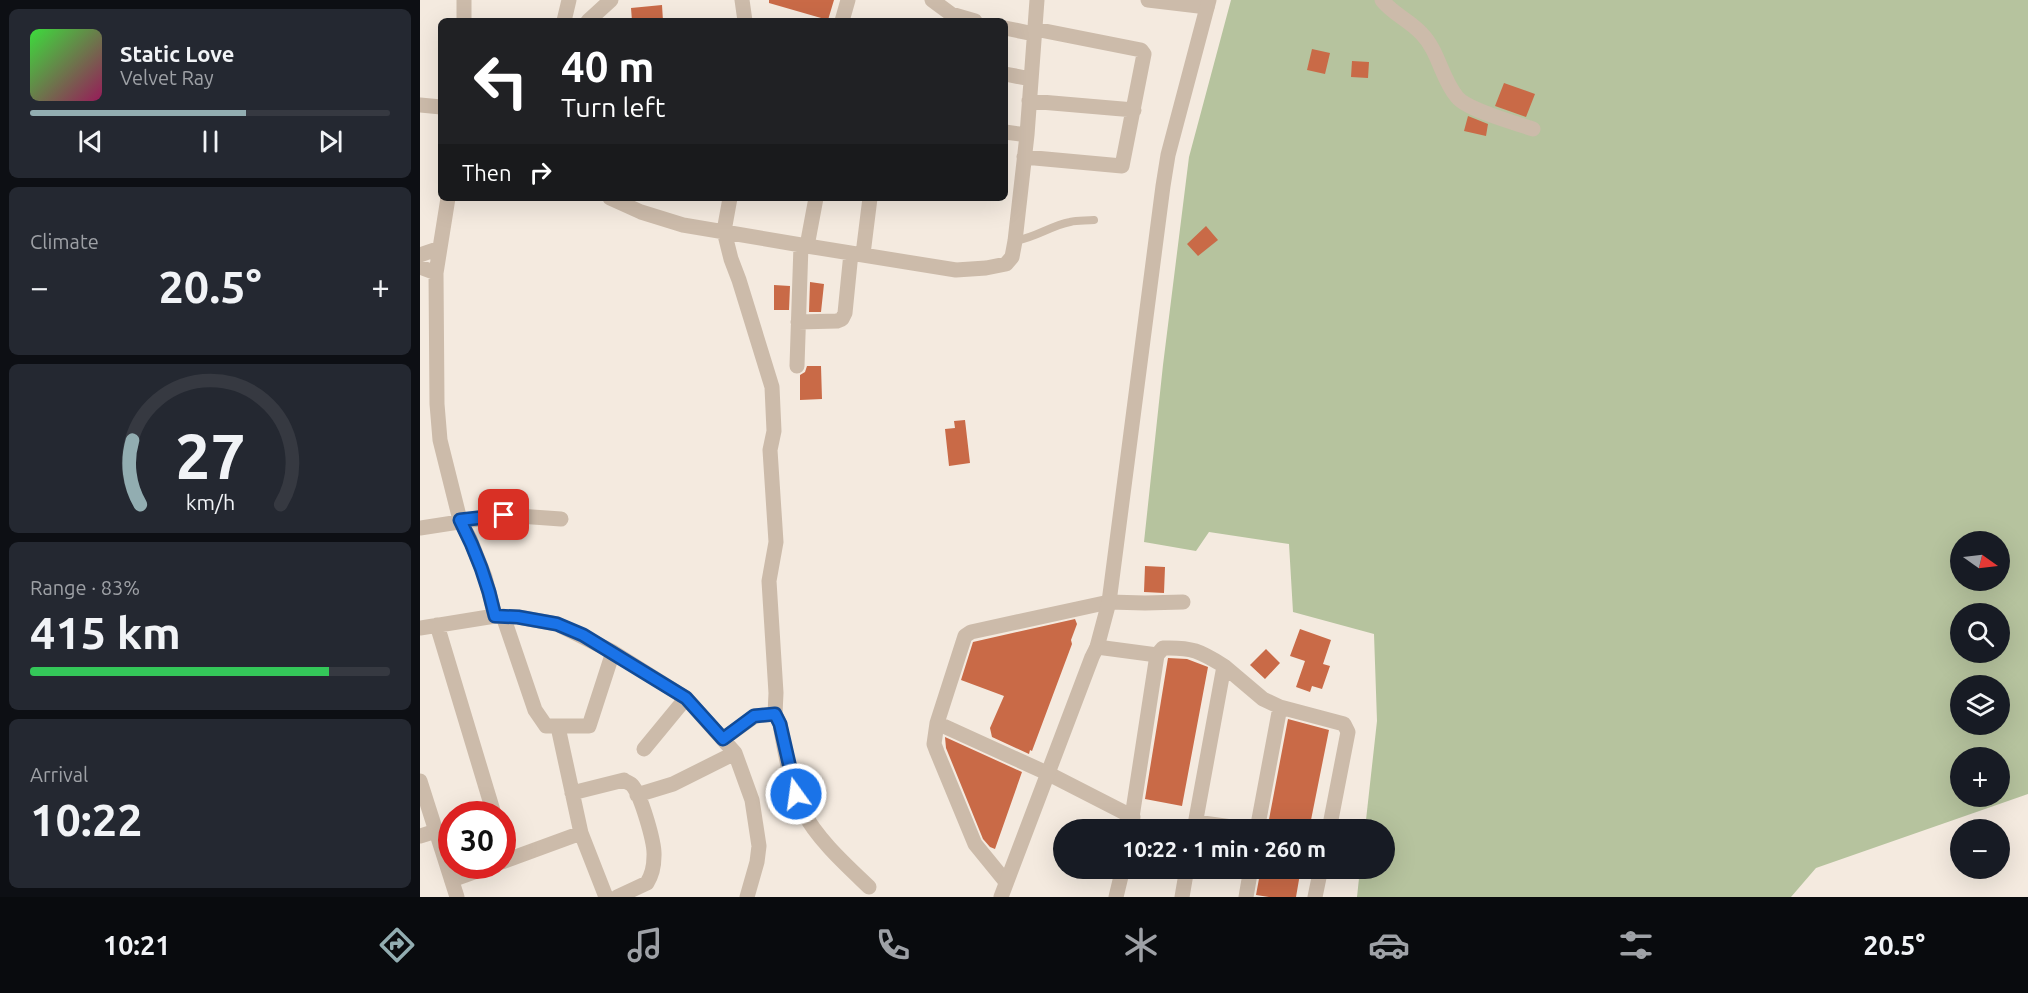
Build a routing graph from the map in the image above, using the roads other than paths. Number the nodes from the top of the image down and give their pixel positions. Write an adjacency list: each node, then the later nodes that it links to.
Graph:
1 (464, 0): 11 (street)
2 (569, 0): 12 (street)
3 (611, 0): 13 (street)
4 (742, 0): 14 (street)
5 (848, 0): 15 (street)
6 (932, 0): 16 (street)
7 (1037, 0): 18 (street)
8 (1148, 0): 10 (street)
9 (1382, 0): 25 (street)
10 (1208, 3): 50 (street)
11 (464, 18)
12 (565, 18)
13 (591, 18)
14 (745, 18)
15 (843, 18)
16 (965, 18)
17 (1008, 28): 18 (street)
18 (1034, 32): 20 (street); 24 (street)
19 (1008, 75): 20 (street)
20 (1031, 79): 21 (street)
21 (1029, 101): 24 (street); 27 (street)
22 (420, 105): 23 (street)
23 (438, 107)
24 (1134, 110): 28 (street)
25 (1533, 129)
26 (1008, 132): 27 (street)
27 (1027, 135): 28 (street)
28 (1024, 157): 30 (street)
29 (1008, 184): 30 (street)
30 (1021, 186): 38 (street)
31 (448, 201): 40 (street)
32 (617, 201): 37 (street)
33 (729, 201): 37 (street)
34 (815, 201): 39 (street)
35 (869, 201): 41 (street)
36 (1094, 220): 38 (lane)
37 (724, 231): 39 (street); 61 (street)
38 (1015, 241): 41 (street)
39 (804, 246): 41 (street); 45 (street)
40 (440, 248): 42 (street); 44 (street)
41 (857, 254): 45 (street)
42 (420, 255)
43 (420, 267): 44 (street)
44 (436, 273): 48 (street)
45 (798, 322): 46 (street)
46 (797, 366)
47 (561, 519): 48 (street)
48 (460, 520): 49 (street); 52 (street)
49 (420, 528)
50 (1109, 602): 51 (street); 55 (street); 62 (street)
51 (1183, 602)
52 (499, 616): 53 (street); 56 (street); 63 (street)
53 (437, 625): 54 (street); 71 (street)
54 (420, 628)
55 (1097, 647): 57 (street); 67 (street)
56 (613, 652): 59 (street); 63 (street)
57 (1157, 655): 58 (street); 73 (street)
58 (1224, 666): 60 (street); 74 (street)
59 (686, 698): 64 (street); 65 (street)
60 (1280, 707): 75 (street); 76 (street)
61 (775, 714): 64 (street); 87 (street)
62 (936, 723): 67 (street); 88 (street)
63 (558, 728): 69 (street)
64 (723, 739): 66 (street)
65 (644, 749)
66 (735, 753): 70 (street); 92 (street)
67 (1048, 774): 72 (street); 88 (street)
68 (420, 781): 77 (street)
69 (572, 793): 70 (street); 78 (street)
70 (637, 795): 91 (street)
71 (490, 801)
72 (1125, 819)
73 (1133, 819)
74 (1196, 819)
75 (1259, 819)
76 (1331, 819)
77 (436, 831): 79 (street); 86 (street)
78 (581, 833): 80 (street); 90 (street)
79 (420, 836)
80 (516, 857)
81 (455, 879): 86 (street)
82 (1120, 879): 93 (street)
83 (1185, 879): 94 (street)
84 (1249, 879): 95 (street)
85 (1319, 879): 96 (street)
86 (452, 880): 89 (street)
87 (868, 887)
88 (1004, 890)
89 (457, 897)
90 (606, 897)
91 (617, 897)
92 (747, 897)
93 (1116, 897)
94 (1182, 897)
95 (1246, 897)
96 (1315, 897)

